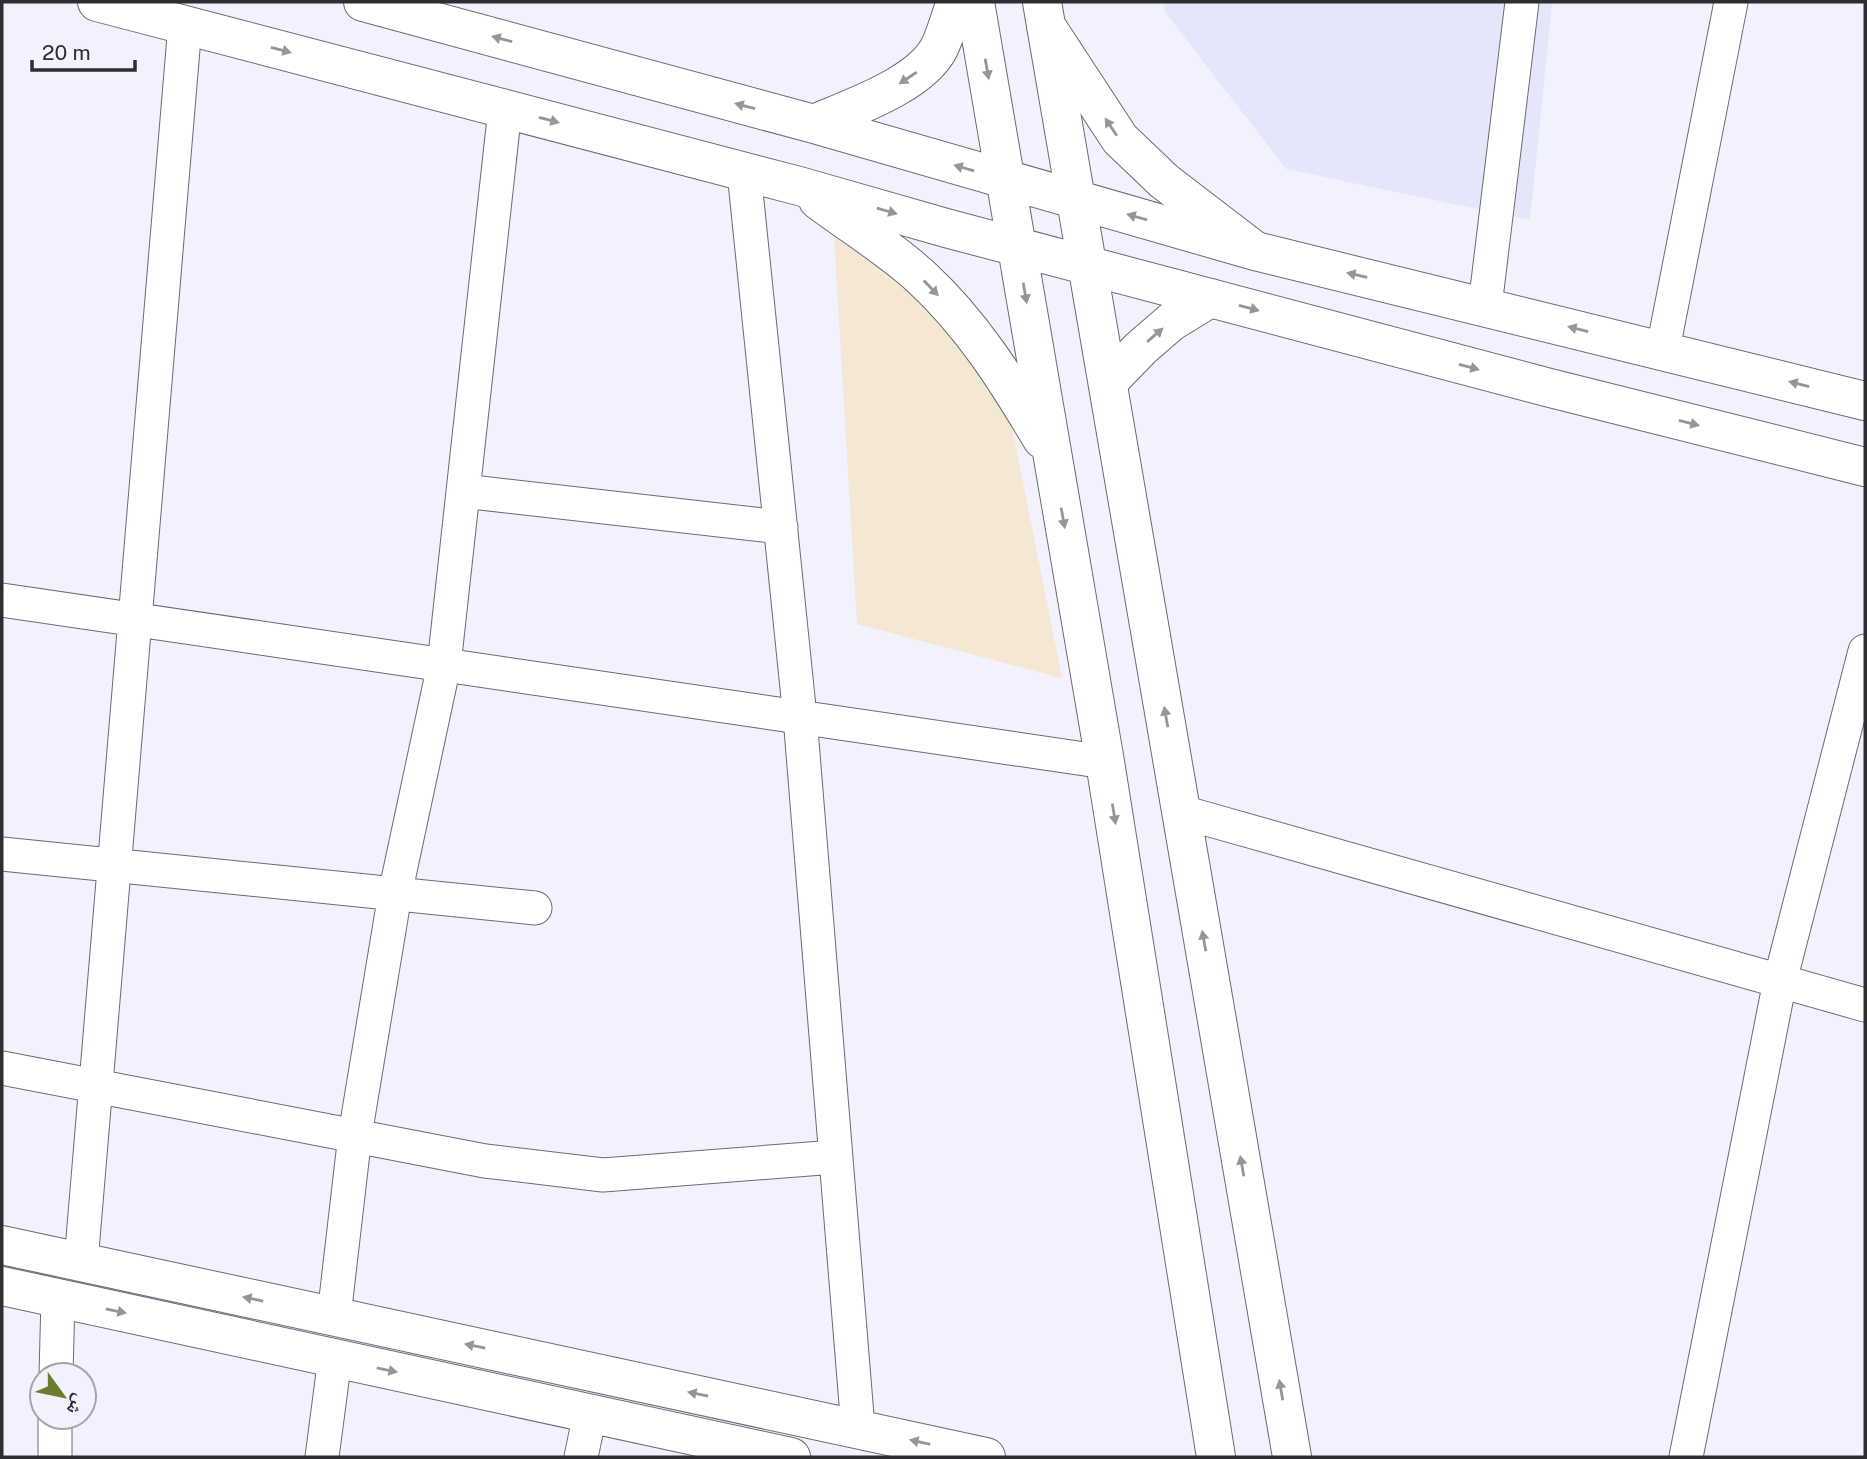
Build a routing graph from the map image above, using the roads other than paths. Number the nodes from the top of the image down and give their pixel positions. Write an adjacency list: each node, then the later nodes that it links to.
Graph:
1 (97, 2): 8 (main road)
2 (363, 2): 10 (main road, one-way to 2)
3 (956, 2): 10 (main road, one-way to 10)
4 (975, 2): 12 (main road, one-way to 12)
5 (1522, 2): 19 (street)
6 (1731, 2): 20 (street)
7 (1044, 14): 14 (main road); 16 (main road, one-way to 7)
8 (185, 25): 9 (main road, one-way to 9); 28 (street)
9 (505, 109): 11 (main road, one-way to 11); 25 (street)
10 (814, 124): 12 (main road, one-way to 10)
11 (744, 172): 13 (main road); 26 (street)
12 (1006, 180): 14 (main road); 15 (main road)
13 (799, 186): 15 (main road, one-way to 15); 23 (main road, one-way to 23)
14 (1077, 200): 16 (main road, one-way to 14); 17 (main road)
15 (1017, 247): 17 (main road); 23 (main road, one-way to 23)
16 (1255, 251): 19 (main road, one-way to 16)
17 (1088, 266): 18 (main road); 21 (main road)
18 (1210, 298): 21 (main road, one-way to 18); 24 (main road, one-way to 24)
19 (1485, 306): 20 (main road, one-way to 19)
20 (1663, 349): 22 (main road, one-way to 20)
21 (1108, 383): 33 (main road, one-way to 21)
22 (1865, 401)
23 (1053, 459): 32 (main road, one-way to 32)
24 (1865, 467)
25 (463, 491): 26 (street); 30 (street)
26 (780, 527): 31 (street)
27 (2, 600): 28 (street)
28 (135, 620): 30 (street); 35 (street)
29 (1865, 651): 38 (street)
30 (444, 665): 31 (street); 36 (street)
31 (800, 717): 32 (street); 43 (street)
32 (1105, 762): 59 (main road, one-way to 59)
33 (1182, 812): 38 (street); 60 (main road, one-way to 33)
34 (2, 854): 35 (street)
35 (114, 866): 36 (street); 41 (street)
36 (395, 894): 37 (street); 42 (street)
37 (535, 908)
38 (1780, 981): 39 (street); 61 (street)
39 (1865, 1005)
40 (2, 1068): 41 (street)
41 (96, 1086): 42 (street); 45 (street)
42 (355, 1135): 43 (street); 48 (street)
43 (835, 1157): 52 (street)
44 (2, 1245): 45 (main road)
45 (81, 1262): 48 (main road, one-way to 45)
46 (2, 1286): 47 (main road)
47 (58, 1298): 49 (main road, one-way to 49); 50 (street)
48 (334, 1316): 52 (main road, one-way to 48)
49 (335, 1358): 51 (main road, one-way to 51); 55 (street)
50 (56, 1361)
51 (590, 1414): 56 (street); 57 (main road)
52 (858, 1428): 58 (main road, one-way to 52)
53 (55, 1431): 54 (street)
54 (54, 1457)
55 (322, 1457)
56 (581, 1457)
57 (791, 1457)
58 (986, 1457)
59 (1216, 1457)
60 (1292, 1457)
61 (1686, 1457)

